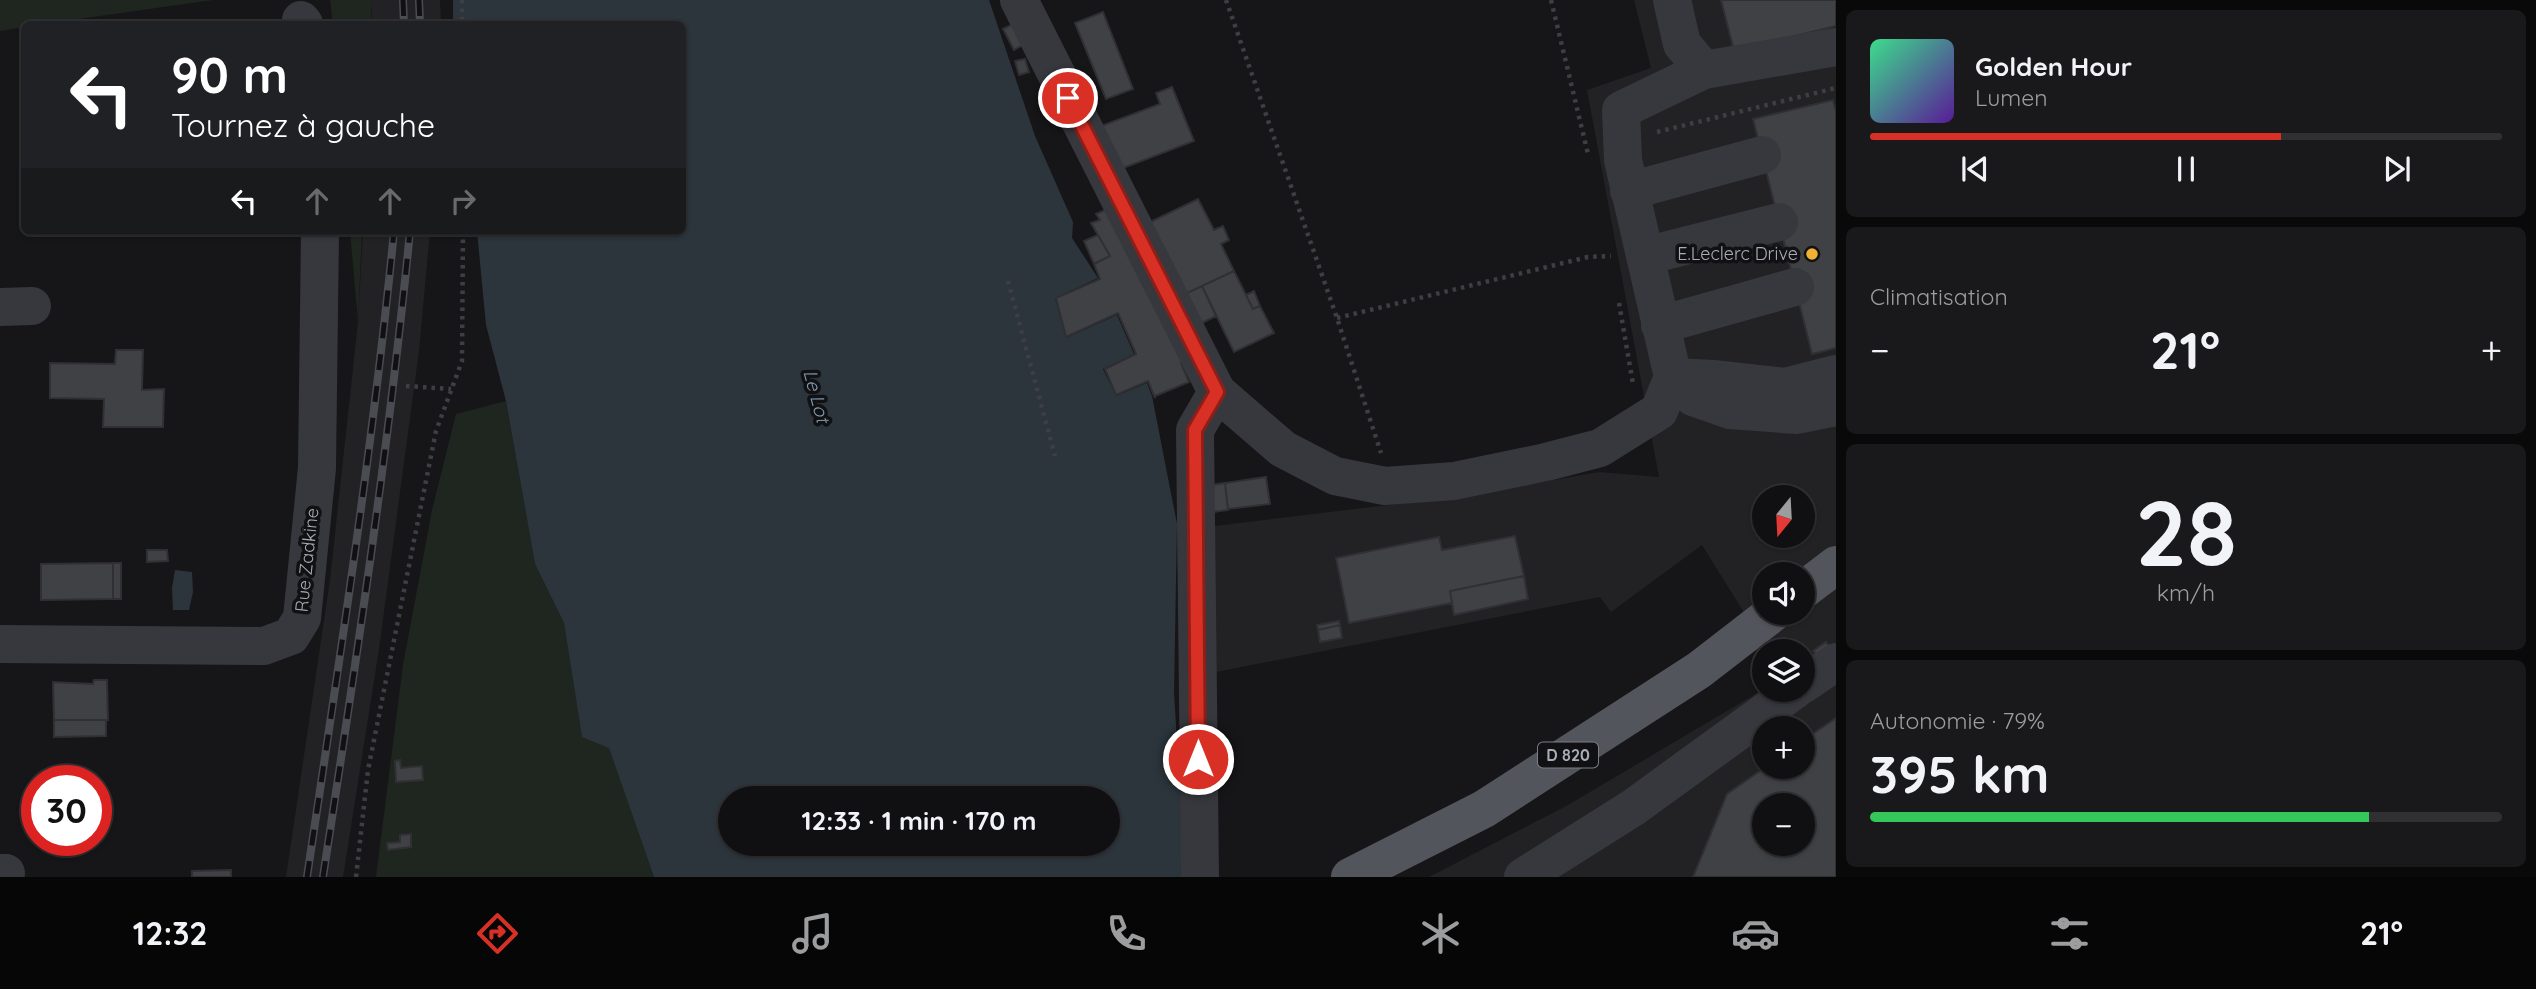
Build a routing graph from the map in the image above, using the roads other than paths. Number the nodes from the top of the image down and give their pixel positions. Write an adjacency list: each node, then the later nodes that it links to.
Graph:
1 (1018, 0): 14 (street)
2 (1672, 0): 4 (street)
3 (1836, 47): 4 (street)
4 (1704, 70): 6 (street)
5 (1762, 155): 6 (street)
6 (1629, 191): 9 (street)
7 (1779, 222): 9 (street)
8 (320, 235): 19 (street, Rue Zadkine)
9 (1628, 256): 11 (street)
10 (1795, 287): 11 (street)
11 (1660, 325): 13 (street)
12 (1836, 374): 13 (street)
13 (1673, 377): 14 (street); 15 (street)
14 (1217, 392): 23 (street)
15 (1836, 407)
16 (1836, 565): 17 (main road)
17 (1815, 581)
18 (1757, 625): 24 (main road, D 820)
19 (0, 644)
20 (1836, 662): 21 (street)
21 (1815, 676)
22 (1779, 702): 25 (street)
23 (1200, 877)
24 (1350, 877)
25 (1523, 877)

